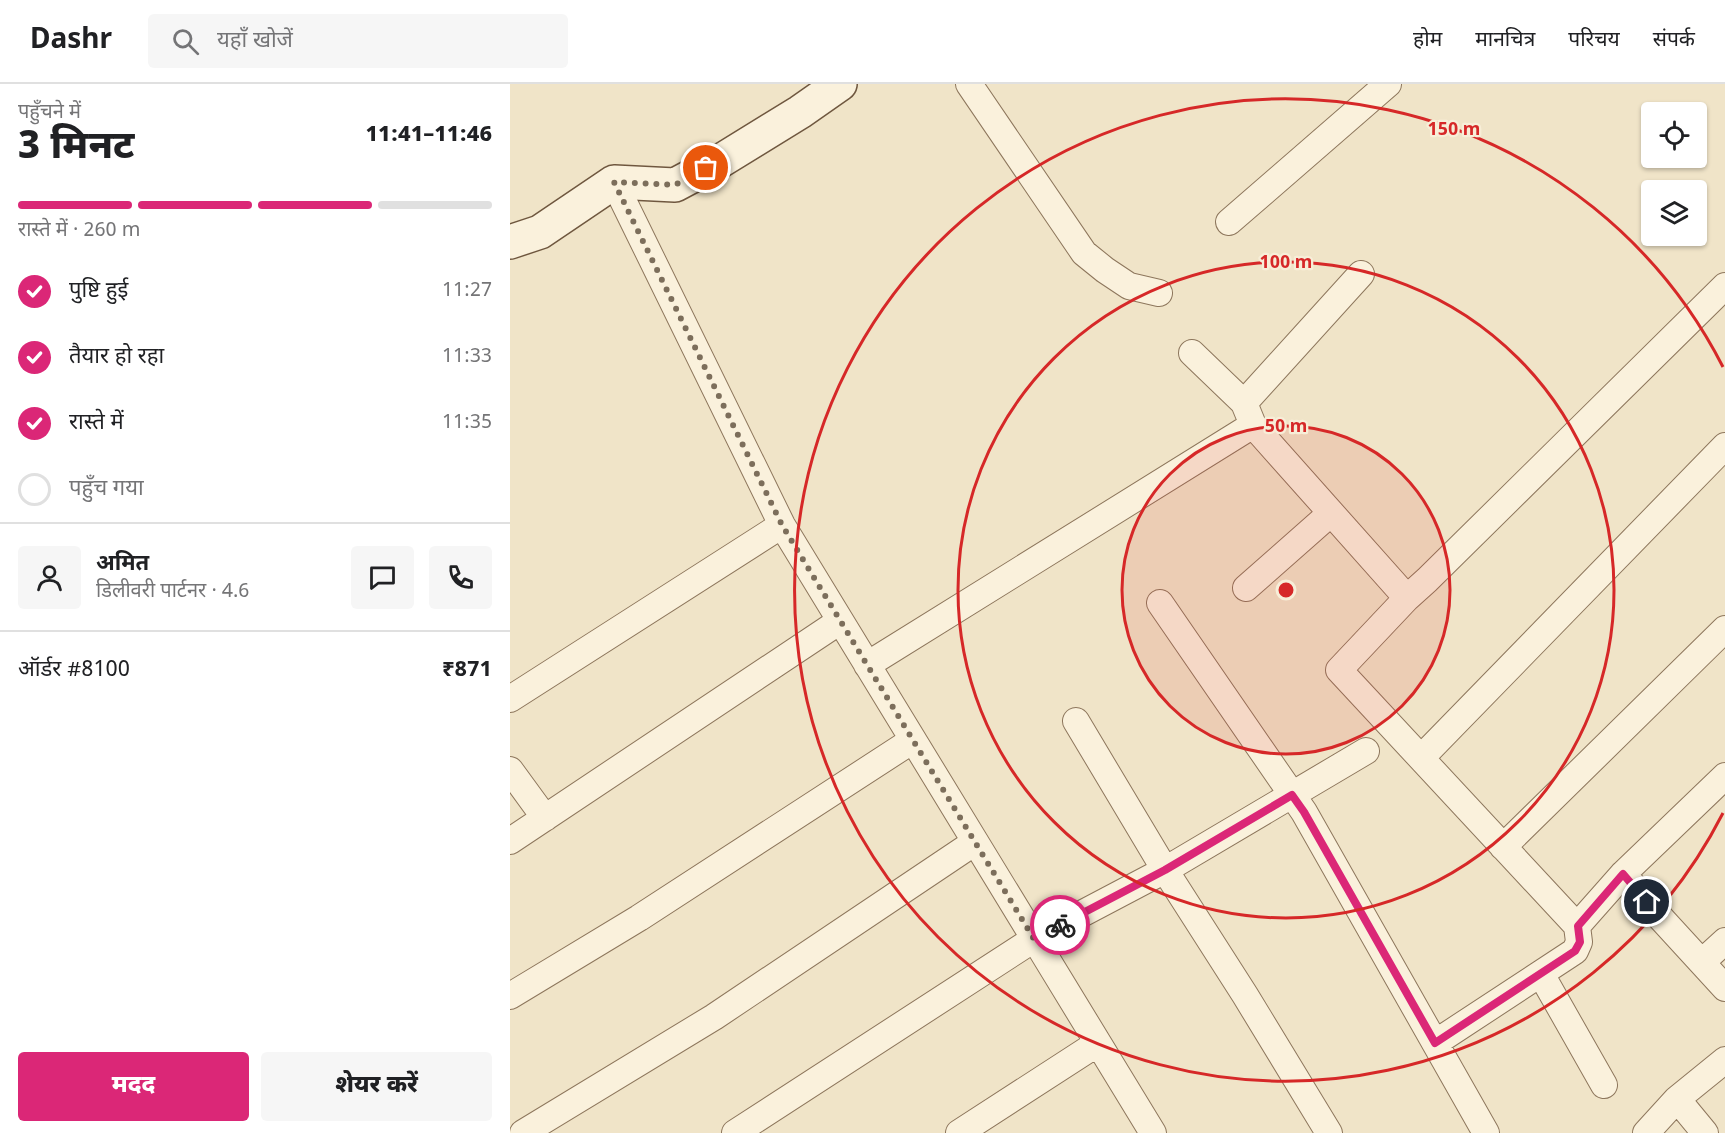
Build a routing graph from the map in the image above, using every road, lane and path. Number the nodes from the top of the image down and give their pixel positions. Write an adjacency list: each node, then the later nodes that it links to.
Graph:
1 (840, 84): 4 (street)
2 (969, 84): 9 (street)
3 (1388, 84): 5 (street)
4 (614, 182): 6 (street); 14 (street)
5 (1229, 222)
6 (510, 242)
7 (1361, 274): 11 (street)
8 (1725, 286): 16 (street)
9 (1159, 293)
10 (1192, 353): 11 (street)
11 (1249, 414): 13 (street); 20 (street)
12 (1725, 446): 25 (street)
13 (1331, 513): 15 (street); 16 (street)
14 (782, 525): 18 (street); 21 (street)
15 (1245, 588)
16 (1407, 598): 25 (street)
17 (1160, 603): 28 (street)
18 (840, 621): 20 (street); 29 (street)
19 (1725, 629): 32 (street)
20 (867, 665): 23 (street)
21 (510, 699)
22 (1076, 721): 33 (street)
23 (913, 740): 31 (street); 41 (street)
24 (1366, 751): 28 (street)
25 (1422, 757): 32 (street)
26 (510, 770): 29 (street)
27 (1725, 776): 34 (street)
28 (1292, 795): 33 (street); 43 (street)
29 (545, 818): 30 (street)
30 (510, 841)
31 (975, 843): 36 (street); 48 (street)
32 (1503, 847): 35 (street)
33 (1165, 870): 36 (street); 51 (street)
34 (1623, 874): 35 (street); 38 (street)
35 (1578, 926): 39 (street)
36 (1034, 939): 42 (street); 49 (street)
37 (1725, 941): 38 (street)
38 (1702, 962): 40 (street)
39 (1541, 974): 43 (street); 45 (street)
40 (1725, 988)
41 (510, 996)
42 (1098, 1043): 47 (street); 50 (street)
43 (1435, 1043): 52 (street)
44 (1725, 1060): 46 (street)
45 (1604, 1085)
46 (1677, 1099): 53 (street); 54 (street)
47 (1146, 1130)
48 (523, 1133)
49 (735, 1133)
50 (959, 1133)
51 (1329, 1133)
52 (1486, 1133)
53 (1646, 1133)
54 (1705, 1133)

